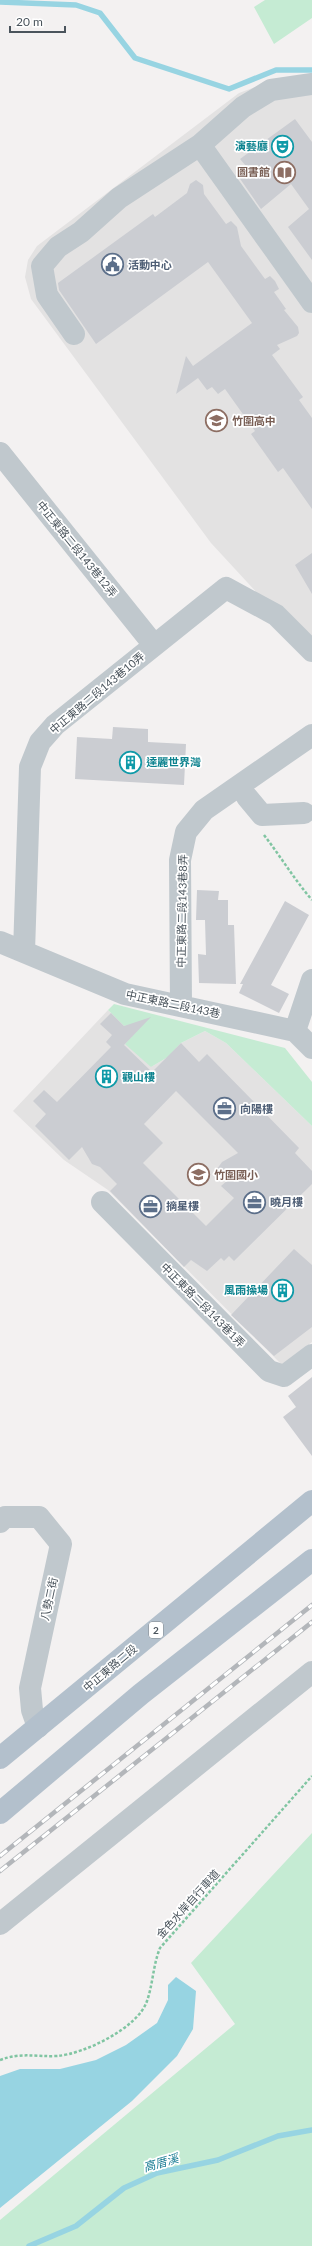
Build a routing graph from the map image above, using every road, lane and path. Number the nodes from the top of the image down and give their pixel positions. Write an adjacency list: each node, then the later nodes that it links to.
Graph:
1 (312, 84): 2 (street)
2 (200, 145): 3 (street); 4 (street)
3 (312, 302)
4 (74, 334)
5 (0, 453): 6 (street, 中正東路二段143巷12弄)
6 (154, 645): 7 (street, 中正東路二段143巷10弄); 13 (street, 中正東路二段143巷10弄)
7 (312, 651)
8 (312, 735): 15 (street, 中正東路二段143巷8弄)
9 (248, 797): 10 (street)
10 (304, 813)
11 (263, 834): 12 (path)
12 (312, 900)
13 (8, 948): 15 (street, 中正東路二段143巷)
14 (312, 980): 16 (street)
15 (181, 1006): 16 (street, 中正東路二段143巷)
16 (295, 1031): 17 (street)
17 (312, 1048)
18 (102, 1202): 19 (street, 中正東路二段143巷1弄)
19 (312, 1355)
20 (312, 1502): 24 (main road, 中正東路二段 / 2)
21 (0, 1522): 24 (street, 八勢二街)
22 (312, 1560): 27 (main road)
23 (312, 1672): 28 (street)
24 (38, 1727): 25 (main road, 中正東路二段 / 2)
25 (0, 1758)
26 (312, 1776): 29 (path, 金色水岸自行車道)
27 (0, 1814)
28 (0, 1924)
29 (0, 2060)

